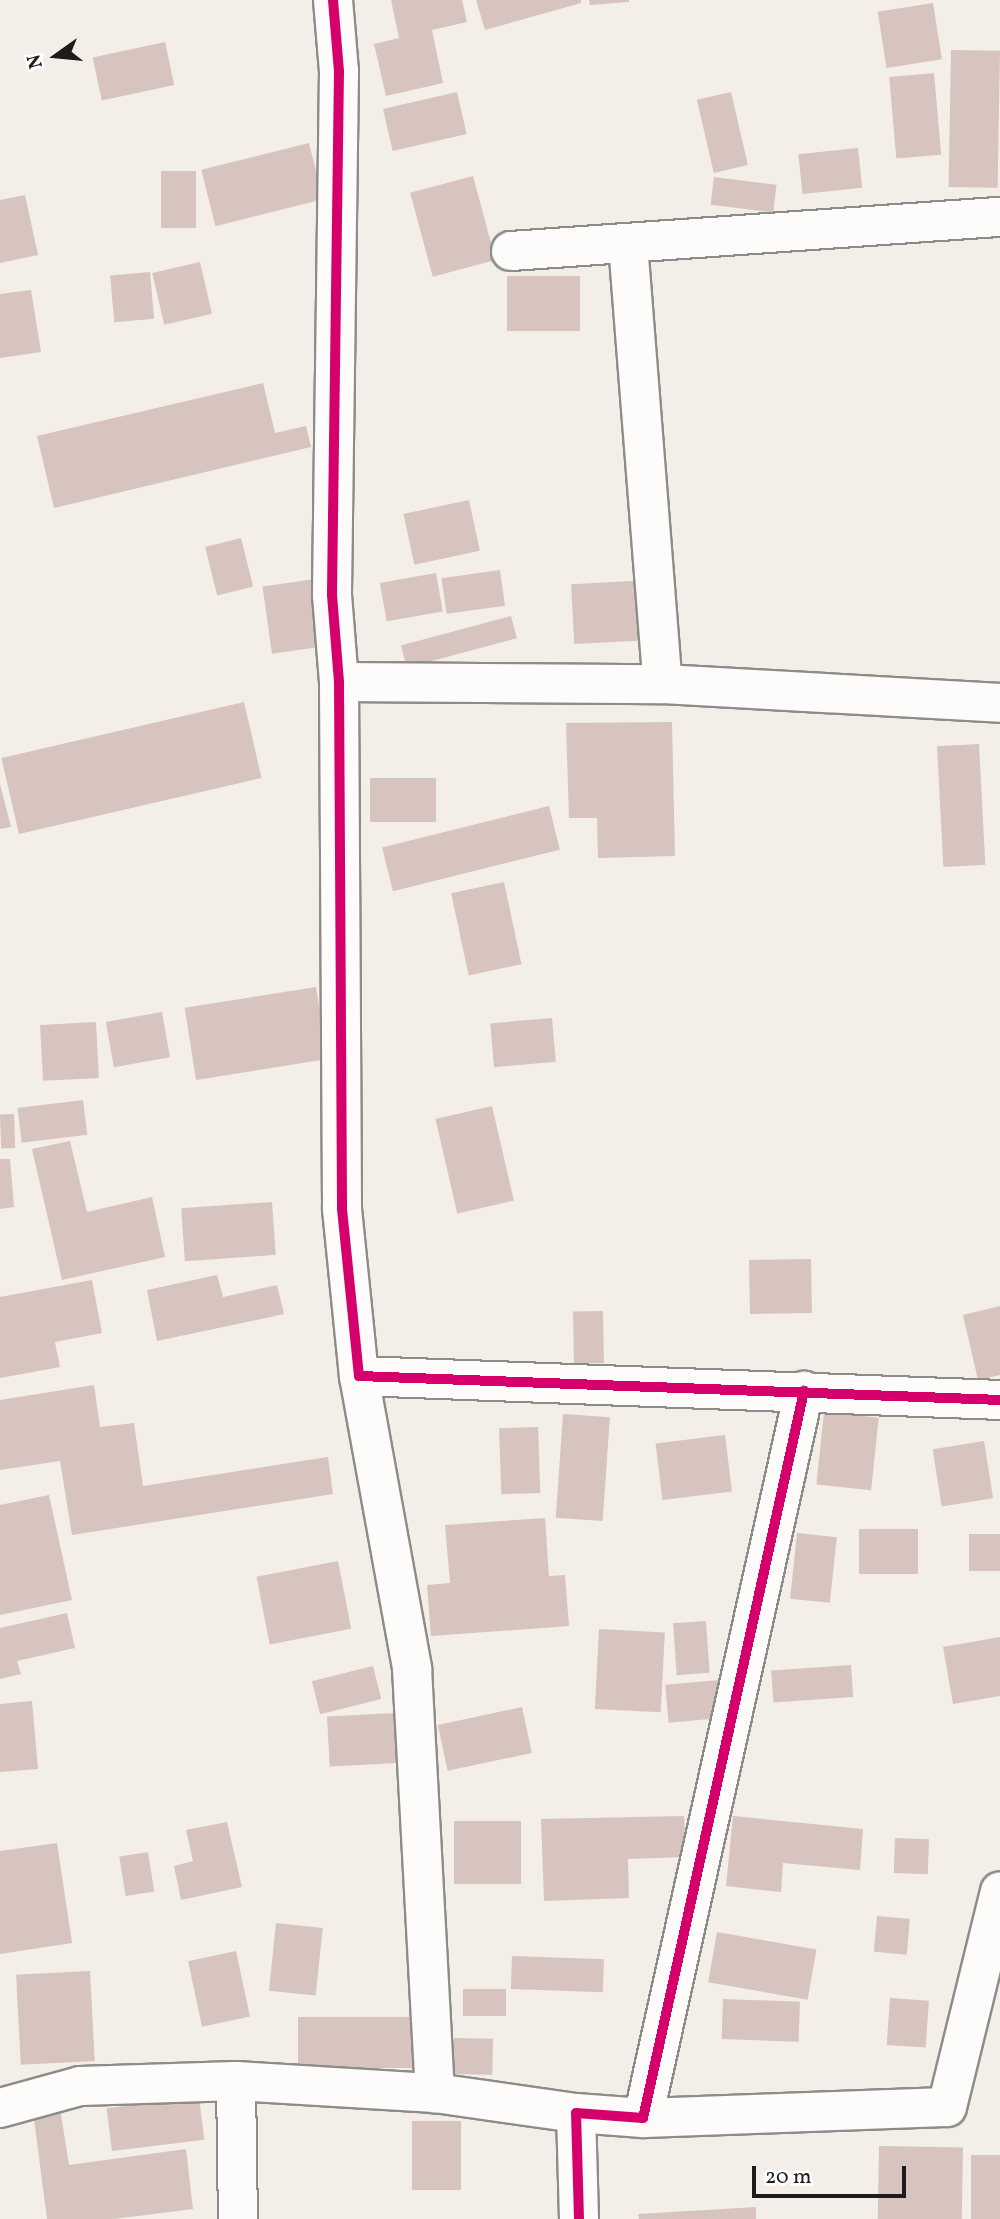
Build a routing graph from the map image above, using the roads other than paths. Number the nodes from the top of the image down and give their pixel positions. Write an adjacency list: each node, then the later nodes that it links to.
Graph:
1 (333, 0): 5 (street)
2 (1000, 217): 3 (street)
3 (628, 244): 4 (street); 6 (street)
4 (511, 251)
5 (339, 682): 6 (street); 8 (street)
6 (663, 684): 7 (street)
7 (1000, 703)
8 (359, 1376): 9 (street); 13 (street)
9 (804, 1391): 10 (street); 16 (street)
10 (1000, 1400)
11 (1000, 1891): 16 (street)
12 (236, 2081): 13 (street); 14 (street); 17 (street)
13 (435, 2093): 15 (street)
14 (0, 2108)
15 (576, 2113): 16 (street); 18 (street)
16 (643, 2118)
17 (238, 2219)
18 (579, 2219)

